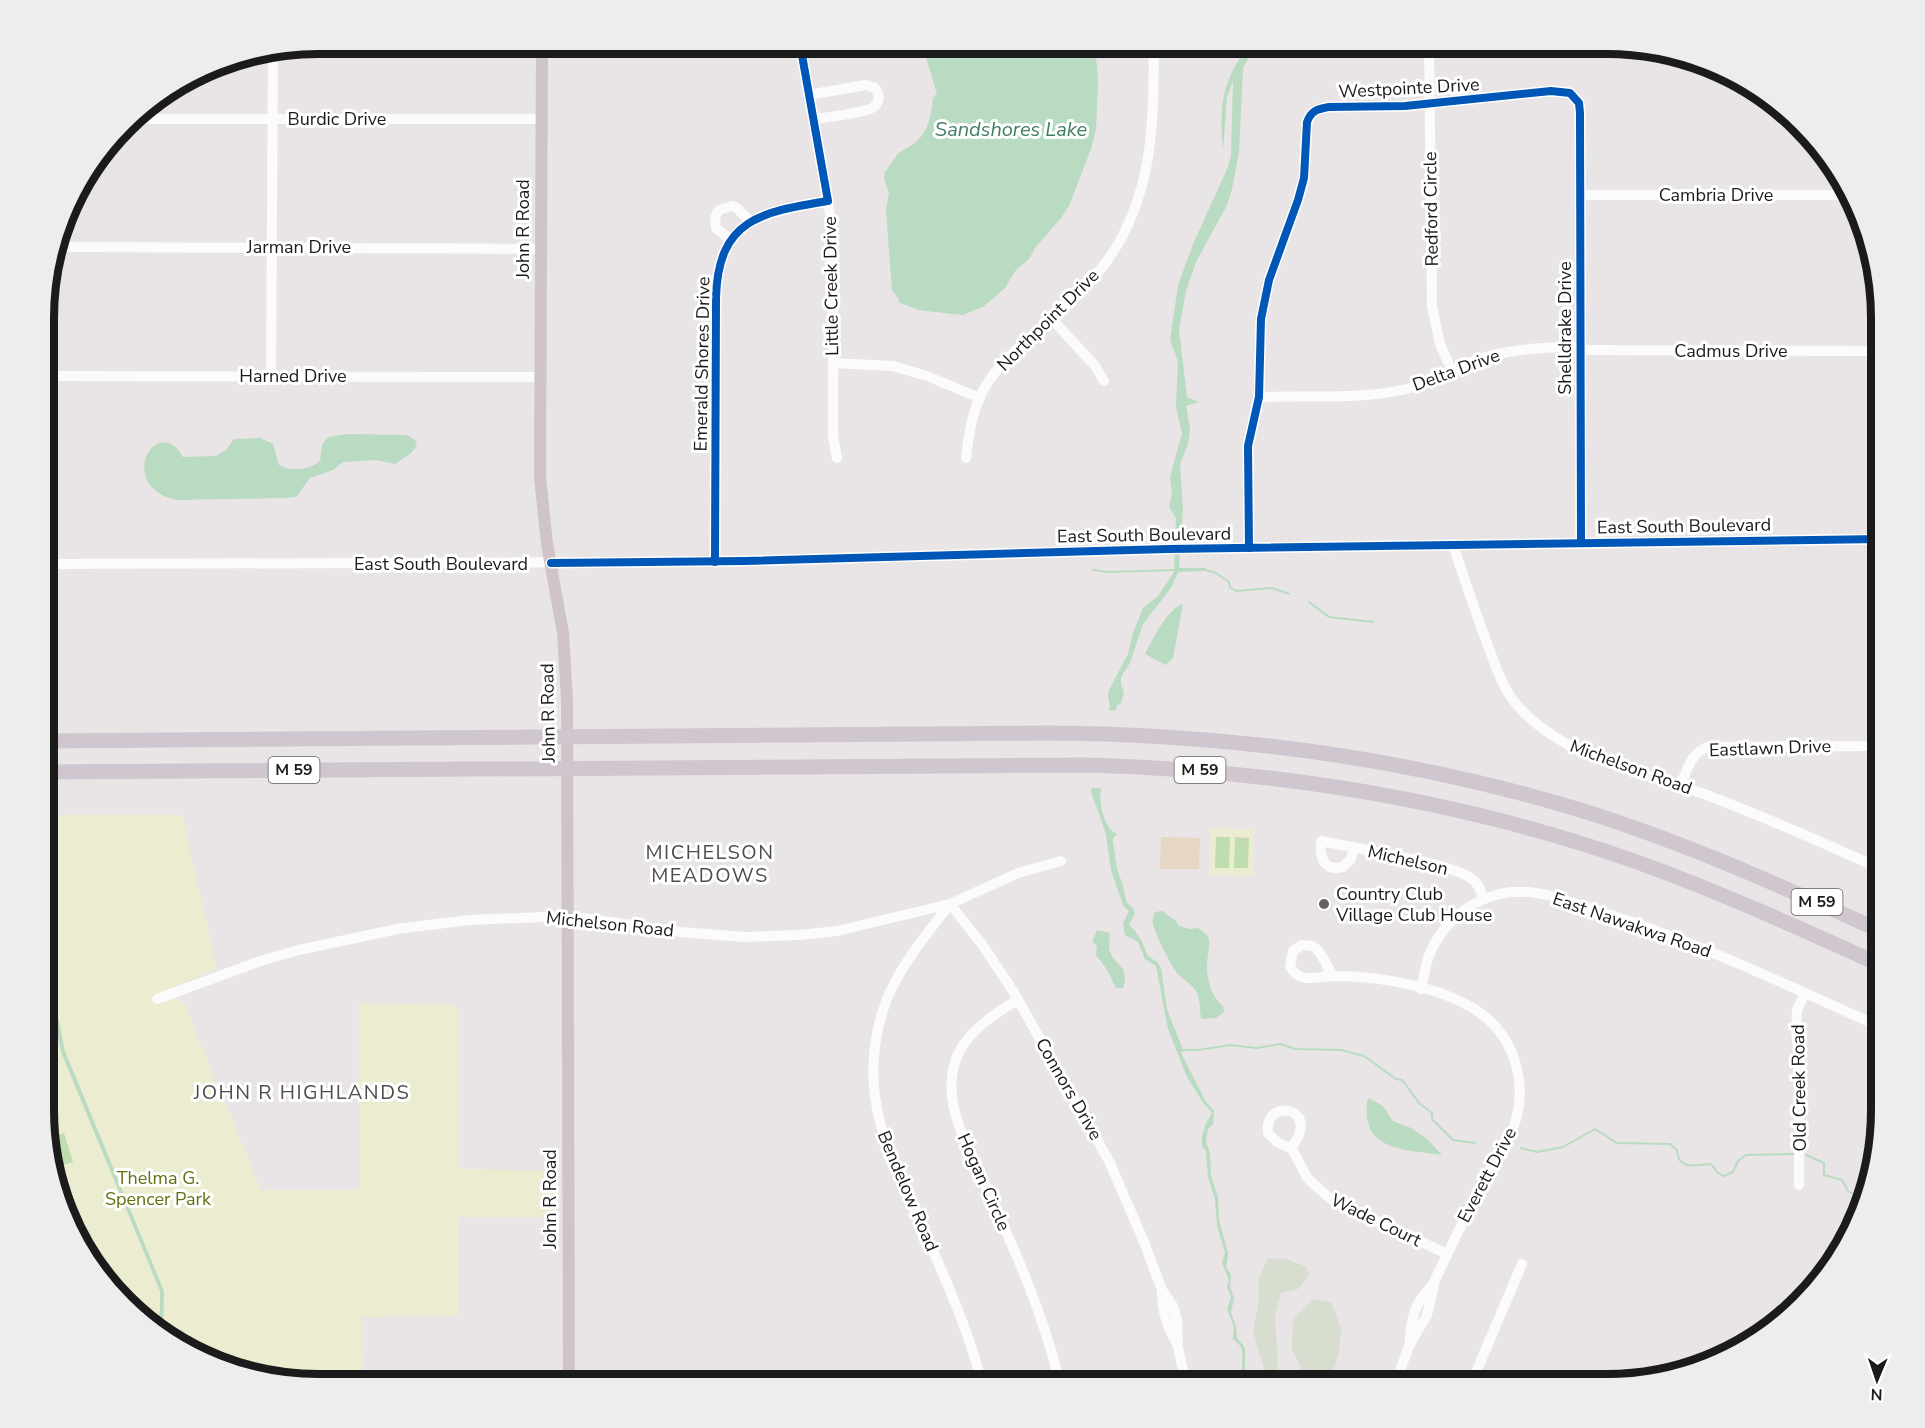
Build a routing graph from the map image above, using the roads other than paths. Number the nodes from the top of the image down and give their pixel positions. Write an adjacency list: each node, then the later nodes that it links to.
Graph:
1 (542, 54): 11 (main road, John R Road)
2 (802, 54): 6 (street, Little Creek Drive)
3 (1154, 54): 21 (street, Northpoint Drive)
4 (1429, 54): 7 (street, Redford Circle)
5 (273, 58): 10 (street)
6 (808, 95): 12 (street, Little Creek Drive); 12 (street)
7 (1430, 102): 8 (street, Westpointe Drive); 25 (street, Redford Circle); 30 (street, Westpointe Drive)
8 (1580, 113): 13 (street, Shelldrake Drive)
9 (146, 118): 10 (street, Burdic Drive)
10 (272, 119): 11 (street, Burdic Drive); 19 (street)
11 (542, 119): 20 (main road, John R Road)
12 (813, 119): 15 (street, Little Creek Drive)
13 (1580, 195): 14 (street, Cambria Drive); 22 (street, Shelldrake Drive)
14 (1841, 195)
15 (828, 201): 16 (street, Emerald Shores Drive); 24 (street, Little Creek Drive)
16 (750, 222): 17 (street, Emerald Shores Drive); 17 (street)
17 (731, 240): 38 (street, Emerald Shores Drive)
18 (64, 247): 19 (street, Jarman Drive)
19 (272, 247): 20 (street, Jarman Drive); 27 (street)
20 (541, 249): 28 (main road, John R Road)
21 (1052, 319): 29 (street); 31 (street, Northpoint Drive)
22 (1580, 348): 23 (street, Cadmus Drive); 25 (street, Delta Drive); 35 (street, Shelldrake Drive)
23 (1871, 351)
24 (833, 363): 31 (street); 32 (street, Little Creek Drive)
25 (1452, 371): 30 (street, Delta Drive)
26 (54, 376): 27 (street, Harned Drive)
27 (271, 376): 28 (street, Harned Drive)
28 (541, 377): 39 (main road, John R Road)
29 (1104, 381)
30 (1259, 397): 37 (street, Westpointe Drive)
31 (980, 398): 33 (street, Northpoint Drive)
32 (837, 458)
33 (966, 458)
34 (1871, 539): 35 (street, East South Boulevard)
35 (1581, 542): 36 (street, East South Boulevard)
36 (1453, 545): 37 (street, East South Boulevard); 44 (street, Michelson Road)
37 (1249, 548): 38 (street, East South Boulevard)
38 (715, 562): 39 (street, East South Boulevard)
39 (551, 563): 40 (street, East South Boulevard); 50 (main road, John R Road)
40 (54, 564)
41 (54, 741): 51 (highway, M 59)
42 (1871, 746): 44 (street, Eastlawn Drive)
43 (54, 772): 52 (highway, M 59)
44 (1680, 786): 47 (street, Michelson Road)
45 (1354, 848): 48 (street, Michelson)
46 (1061, 861): 49 (street, Michelson Road)
47 (1871, 865)
48 (1484, 899): 54 (street, East Nawakwa Road); 55 (street, East Nawakwa Road)
49 (950, 904): 50 (street, Michelson Road); 57 (street, Connors Drive); 64 (street, Bendelow Road)
50 (567, 916): 56 (street, Michelson Road); 63 (main road, John R Road)
51 (1871, 927)
52 (1871, 961)
53 (1333, 976): 54 (street, Everett Drive)
54 (1421, 989): 61 (street, Everett Drive)
55 (1805, 993): 58 (street, East Nawakwa Road); 60 (street, Old Creek Road)
56 (157, 999)
57 (1018, 1000): 65 (street, Hogan Circle); 66 (street, Connors Drive)
58 (1871, 1023)
59 (1292, 1149): 61 (street, Wade Court)
60 (1799, 1185)
61 (1447, 1254): 67 (street, Everett Drive)
62 (1522, 1264): 68 (street)
63 (569, 1374)
64 (979, 1374)
65 (1057, 1374)
66 (1184, 1374)
67 (1399, 1374)
68 (1475, 1374)

